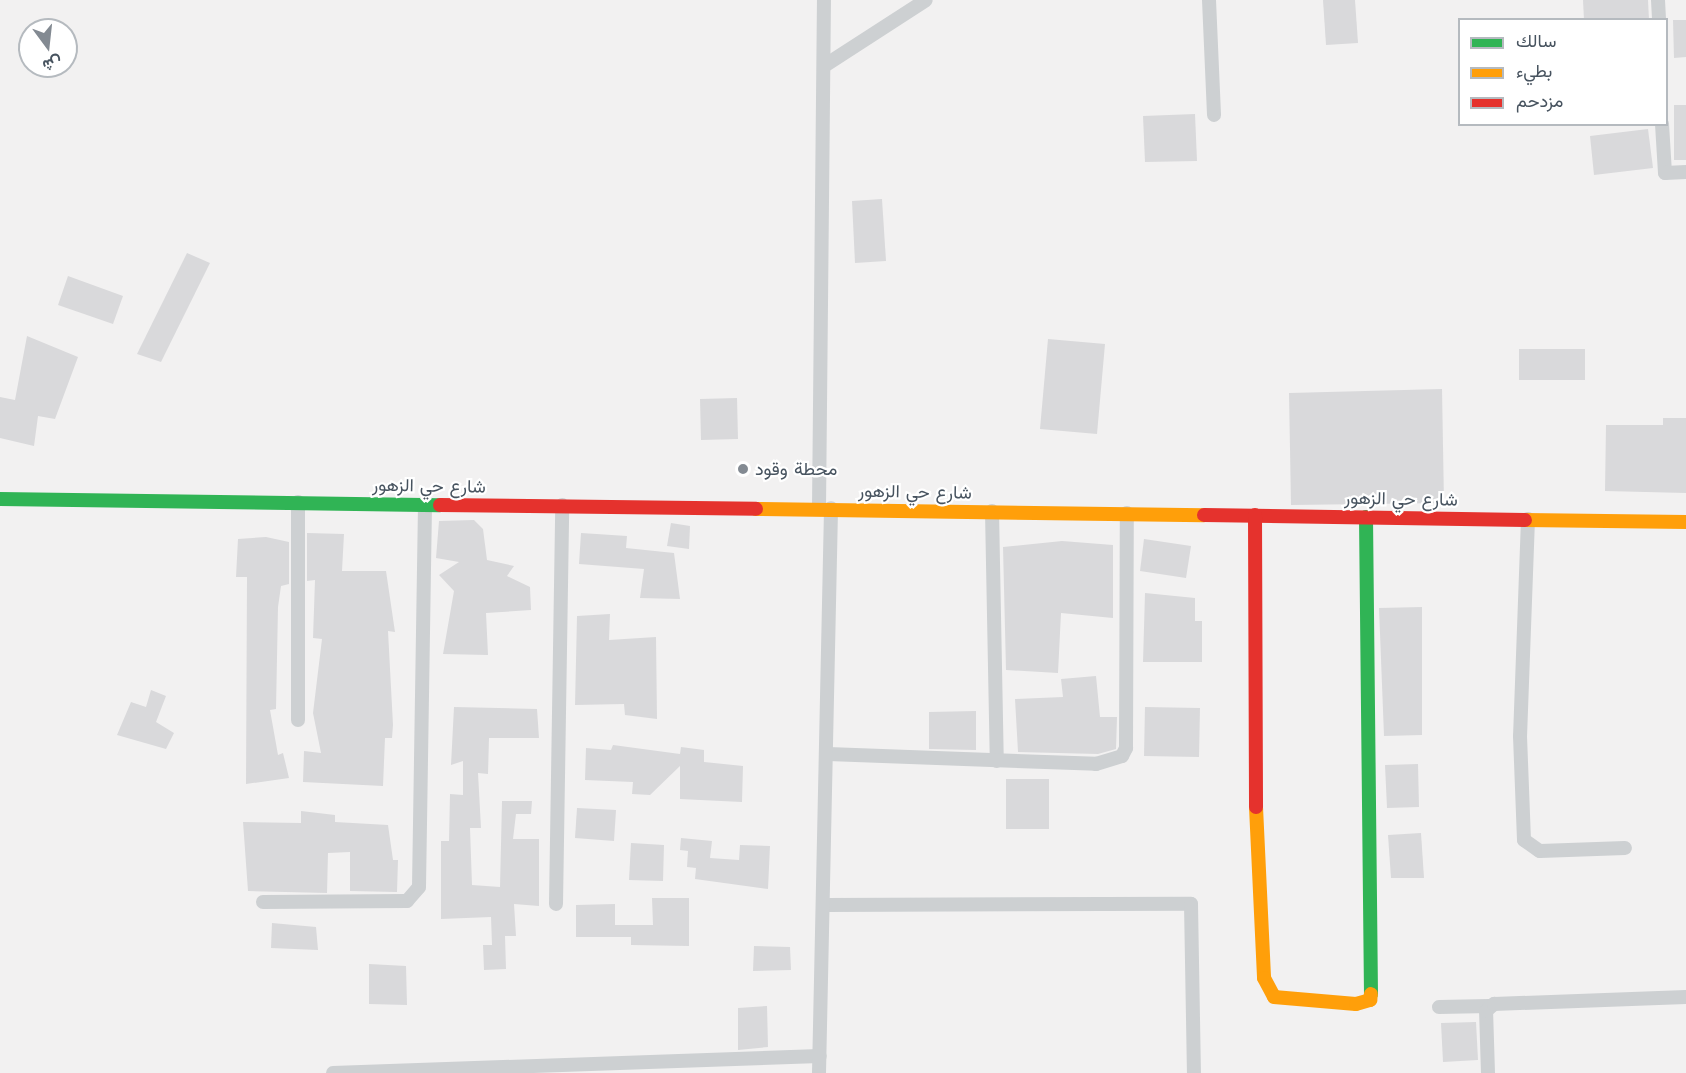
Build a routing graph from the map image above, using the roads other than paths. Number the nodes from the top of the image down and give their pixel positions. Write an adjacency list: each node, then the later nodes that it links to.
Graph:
1 (824, 0): 6 (street)
2 (926, 0): 6 (street)
3 (1209, 0): 7 (street)
4 (1658, 0): 5 (street)
5 (1659, 18)
6 (824, 66): 14 (street)
7 (1214, 115)
8 (1662, 126): 9 (street)
9 (1686, 172)
10 (0, 499): 11 (street, شارع حي الزهور)
11 (298, 502): 12 (street, شارع حي الزهور); 21 (street)
12 (425, 504): 13 (street, شارع حي الزهور); 25 (street)
13 (562, 505): 14 (street, شارع حي الزهور); 26 (street)
14 (825, 508): 15 (street, شارع حي الزهور); 22 (street)
15 (992, 511): 16 (street, شارع حي الزهور); 23 (street)
16 (1127, 513): 17 (street, شارع حي الزهور); 23 (street)
17 (1255, 515): 18 (street, شارع حي الزهور); 18 (street)
18 (1365, 517): 19 (street, شارع حي الزهور)
19 (1528, 519): 20 (street, شارع حي الزهور); 24 (street)
20 (1686, 522)
21 (298, 720)
22 (828, 754): 23 (street); 27 (street)
23 (997, 761)
24 (1625, 848)
25 (263, 902)
26 (556, 904)
27 (826, 904): 31 (street); 35 (street)
28 (1686, 998): 29 (street)
29 (1489, 1006): 30 (street); 36 (street)
30 (1439, 1007)
31 (820, 1056): 32 (street); 34 (street)
32 (545, 1069): 33 (street)
33 (333, 1073)
34 (819, 1073)
35 (1194, 1073)
36 (1488, 1073)

